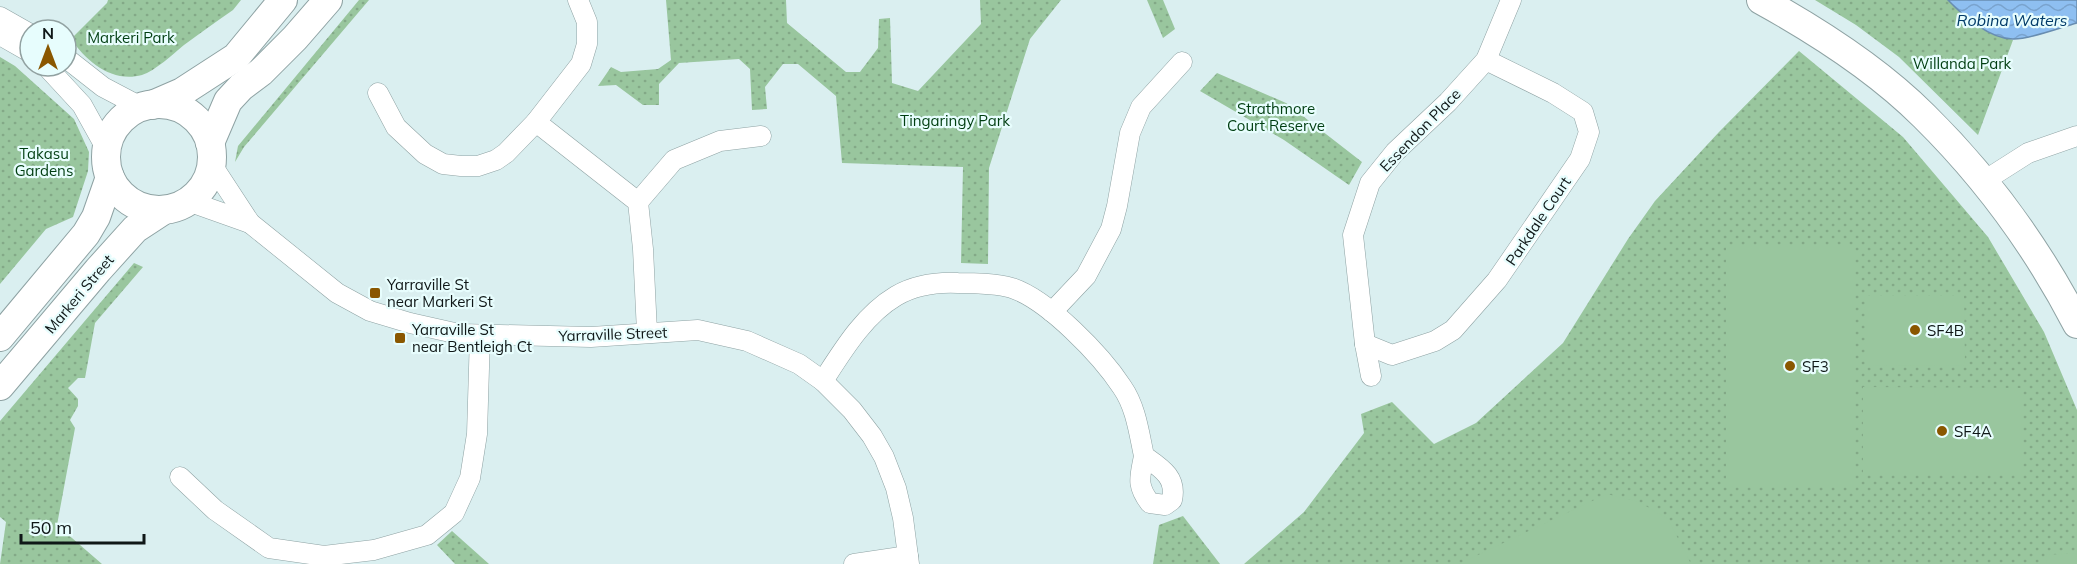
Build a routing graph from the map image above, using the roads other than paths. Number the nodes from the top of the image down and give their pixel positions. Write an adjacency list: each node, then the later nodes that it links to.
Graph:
1 (283, 0): 15 (main road)
2 (328, 0): 19 (main road)
3 (579, 0): 16 (street)
4 (1511, 0): 10 (street, Essendon Place)
5 (1761, 0): 21 (main road)
6 (0, 18): 7 (street)
7 (18, 28)
8 (0, 35): 9 (street)
9 (18, 45)
10 (1486, 60): 30 (street, Essendon Place); 30 (street, Parkdale Court)
11 (1182, 62): 25 (street)
12 (78, 67): 15 (street)
13 (57, 78): 20 (street)
14 (378, 93): 16 (street)
15 (147, 106): 19 (main road); 20 (main road)
16 (536, 122): 22 (street)
17 (761, 136): 22 (street)
18 (2077, 136): 21 (street)
19 (211, 154): 23 (main road); 24 (street, Yarraville Street)
20 (108, 163): 23 (main road); 29 (main road)
21 (1984, 181): 26 (main road)
22 (638, 202): 27 (street)
23 (176, 205): 24 (street); 33 (main road, Markeri Street)
24 (250, 223): 28 (street, Yarraville Street)
25 (1052, 312): 32 (street); 34 (street)
26 (2077, 324)
27 (647, 332): 28 (street, Yarraville Street); 32 (street, Yarraville Street)
28 (480, 335): 35 (street)
29 (0, 337)
30 (1365, 344): 31 (street, Essendon Place)
31 (1371, 376)
32 (823, 381): 36 (street, Yarraville Street)
33 (0, 386)
34 (1144, 456)
35 (180, 477)
36 (908, 560): 37 (street)
37 (854, 564)

